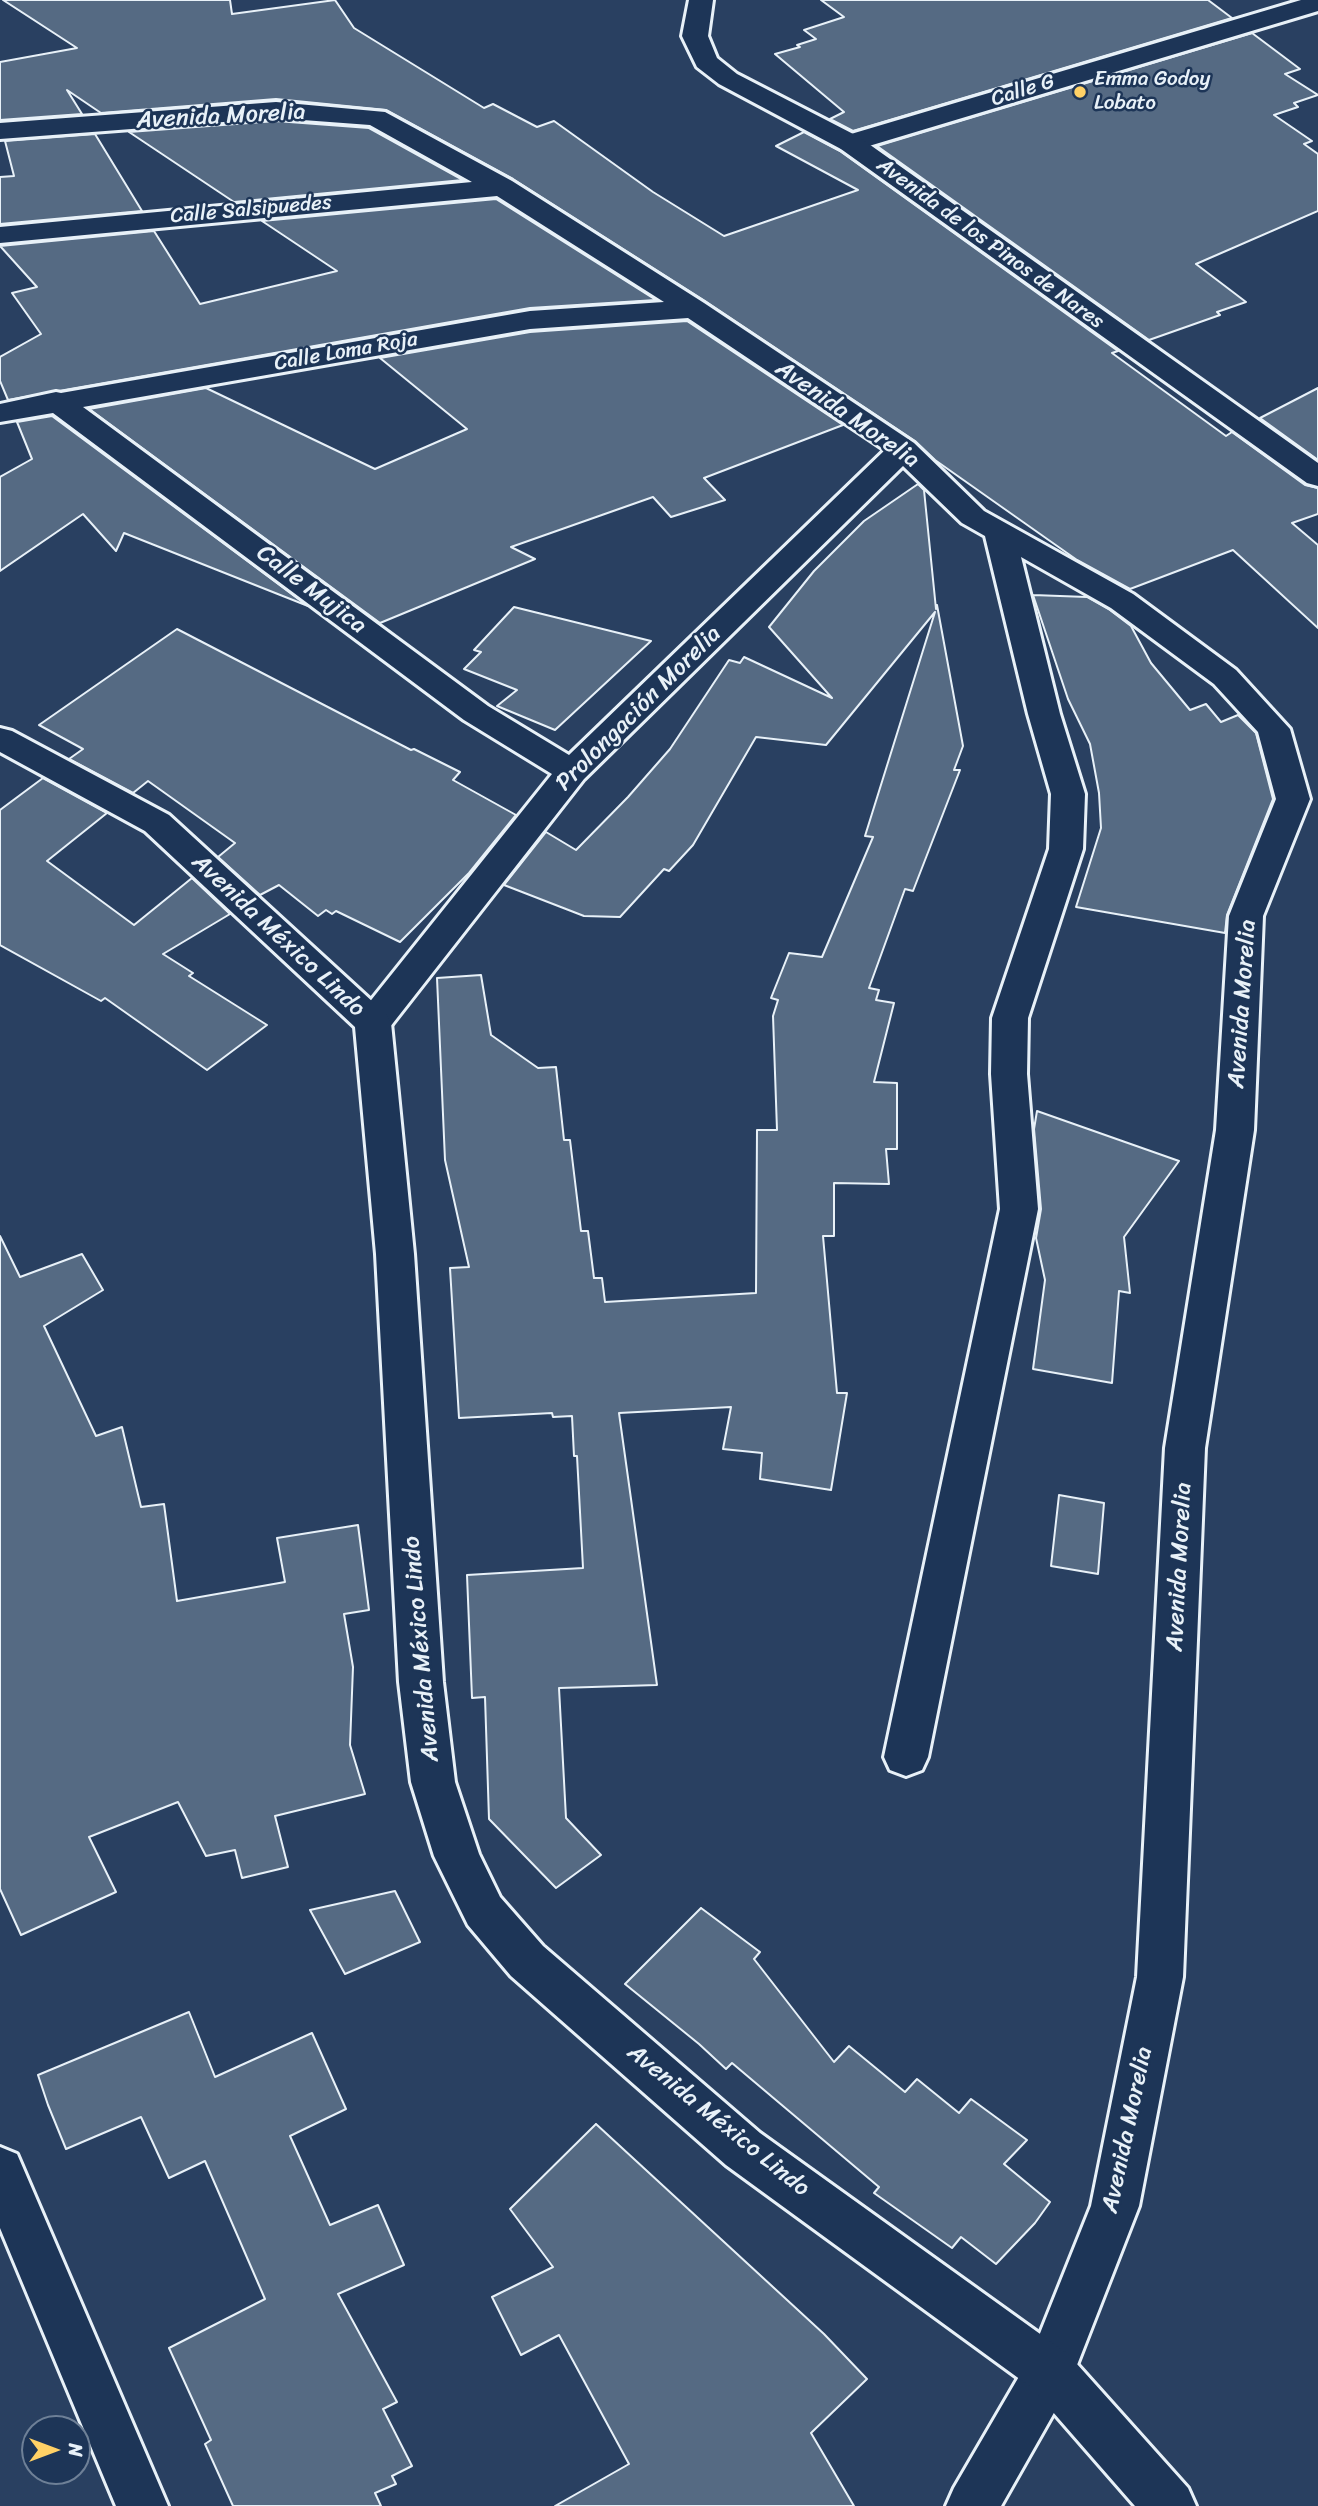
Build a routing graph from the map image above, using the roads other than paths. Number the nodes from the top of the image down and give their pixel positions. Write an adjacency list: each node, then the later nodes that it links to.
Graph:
1 (701, 0): 4 (street, Avenida de los Pinos de Nares)
2 (1318, 3): 4 (street, Calle G)
3 (0, 131): 5 (street, Avenida Morelia)
4 (850, 143): 13 (street, Avenida de los Pinos de Nares)
5 (502, 187): 6 (street, Calle Salsipuedes); 9 (street, Avenida Morelia)
6 (30, 230): 7 (street, Calle Salsipuedes); 8 (street)
7 (0, 235)
8 (0, 248)
9 (694, 309): 10 (street, Calle Loma Roja); 12 (street, Avenida Morelia)
10 (56, 401): 11 (street, Calle Loma Roja); 16 (street, Calle Mujica)
11 (0, 413)
12 (903, 449): 14 (street, Avenida Morelia); 16 (street, Prolongación Morelia)
13 (1318, 477)
14 (999, 532): 18 (street); 20 (street, Avenida Morelia)
15 (0, 737): 17 (street, Avenida México Lindo)
16 (572, 772): 17 (street, Prolongación Morelia)
17 (373, 1023): 20 (street, Avenida México Lindo)
18 (906, 1757)
19 (0, 2170): 21 (street)
20 (1050, 2371): 22 (street, Avenida Morelia); 23 (street, Avenida México Lindo)
21 (142, 2506)
22 (972, 2506)
23 (1170, 2506)

